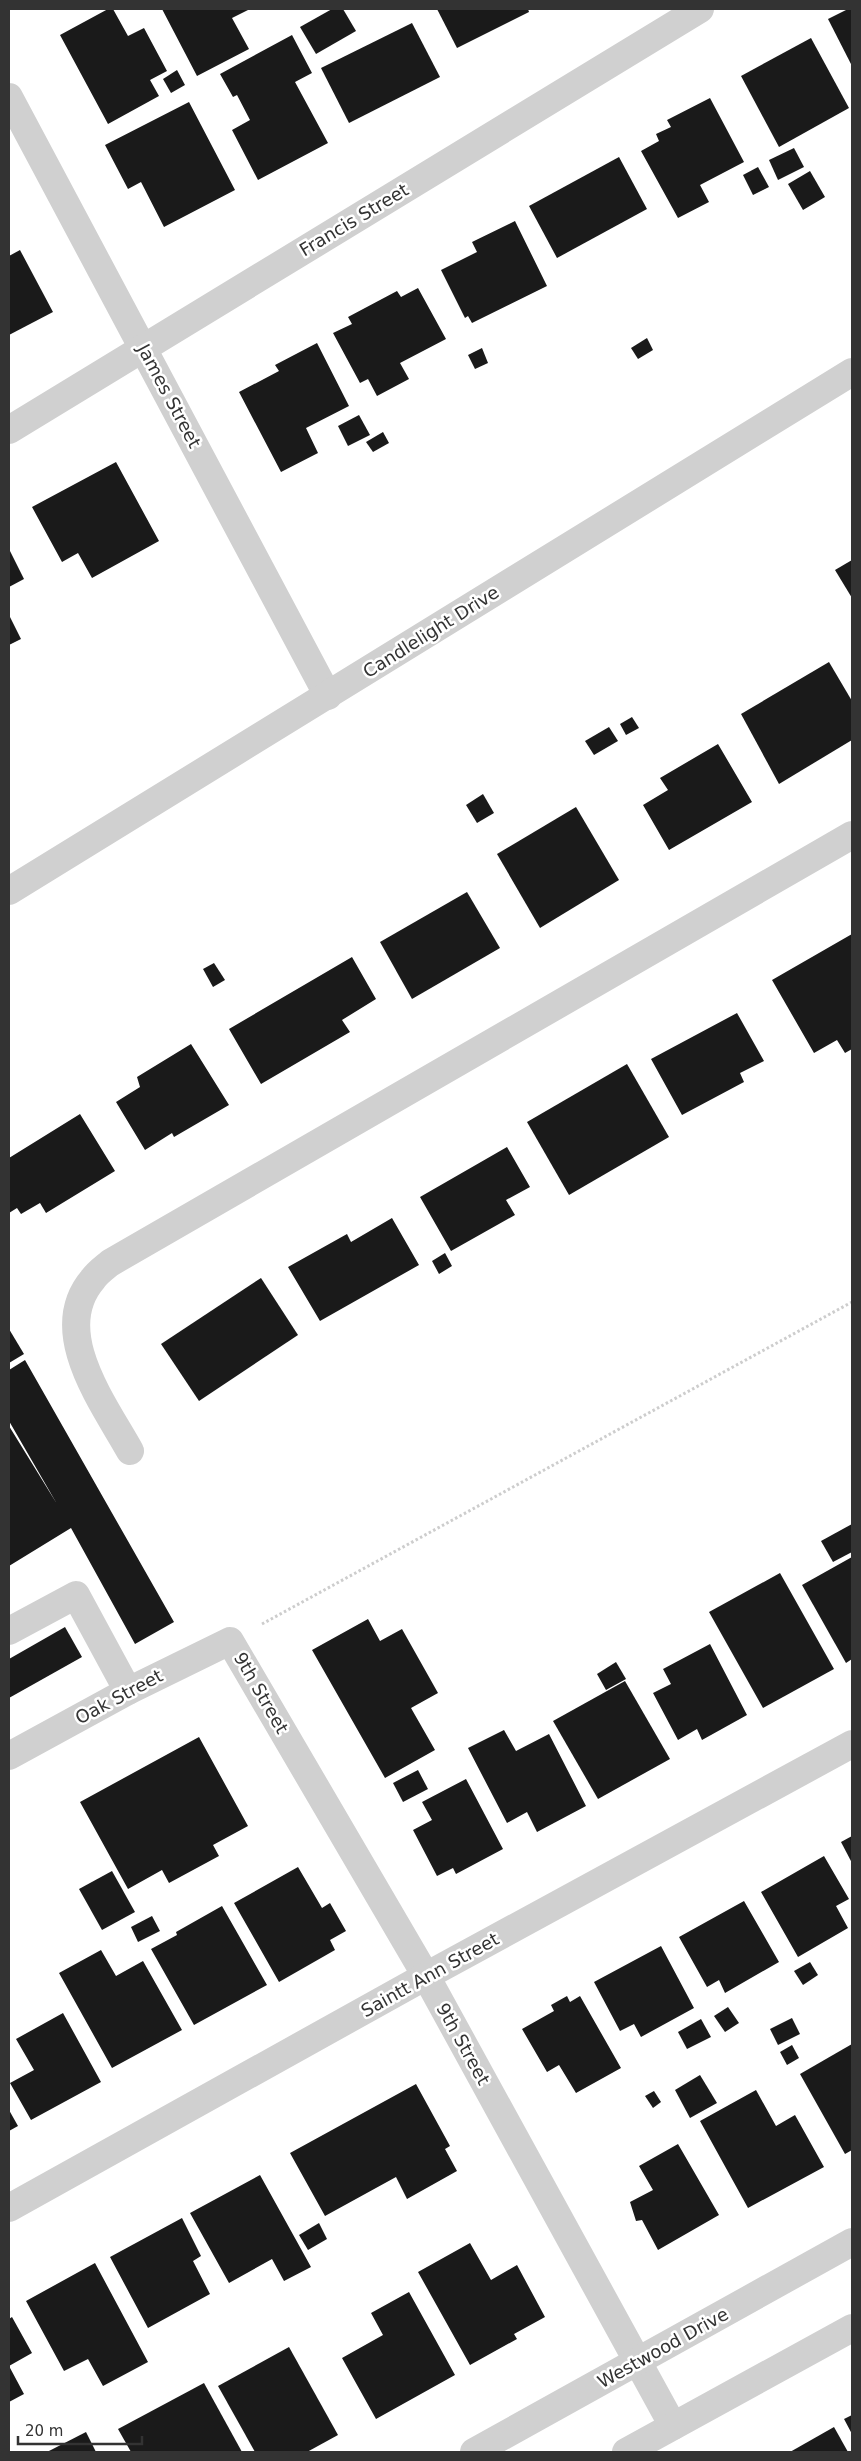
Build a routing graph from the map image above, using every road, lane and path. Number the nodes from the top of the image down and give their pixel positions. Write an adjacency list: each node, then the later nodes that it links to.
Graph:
1 (700, 9): 3 (street, Francis Street)
2 (9, 97): 3 (street, James Street)
3 (144, 348): 5 (street, Francis Street); 6 (street, James Street)
4 (852, 372): 6 (street, Candlelight Drive)
5 (9, 430)
6 (328, 696): 8 (street, Candlelight Drive)
7 (852, 835): 10 (street)
8 (9, 891)
9 (852, 1302): 12 (path)
10 (130, 1451)
11 (9, 1631): 13 (street)
12 (230, 1641): 13 (street, Oak Street); 16 (street, 9th Street)
13 (128, 1691): 15 (street, Oak Street)
14 (852, 1744): 16 (street, Saintt Ann Street)
15 (9, 1756)
16 (426, 1976): 17 (street, Saintt Ann Street); 20 (street, 9th Street)
17 (9, 2208)
18 (852, 2242): 20 (street, Westwood Drive)
19 (852, 2328): 21 (street)
20 (638, 2362): 21 (street, 9th Street); 22 (street, Westwood Drive)
21 (673, 2426): 23 (street)
22 (474, 2452)
23 (626, 2452)

